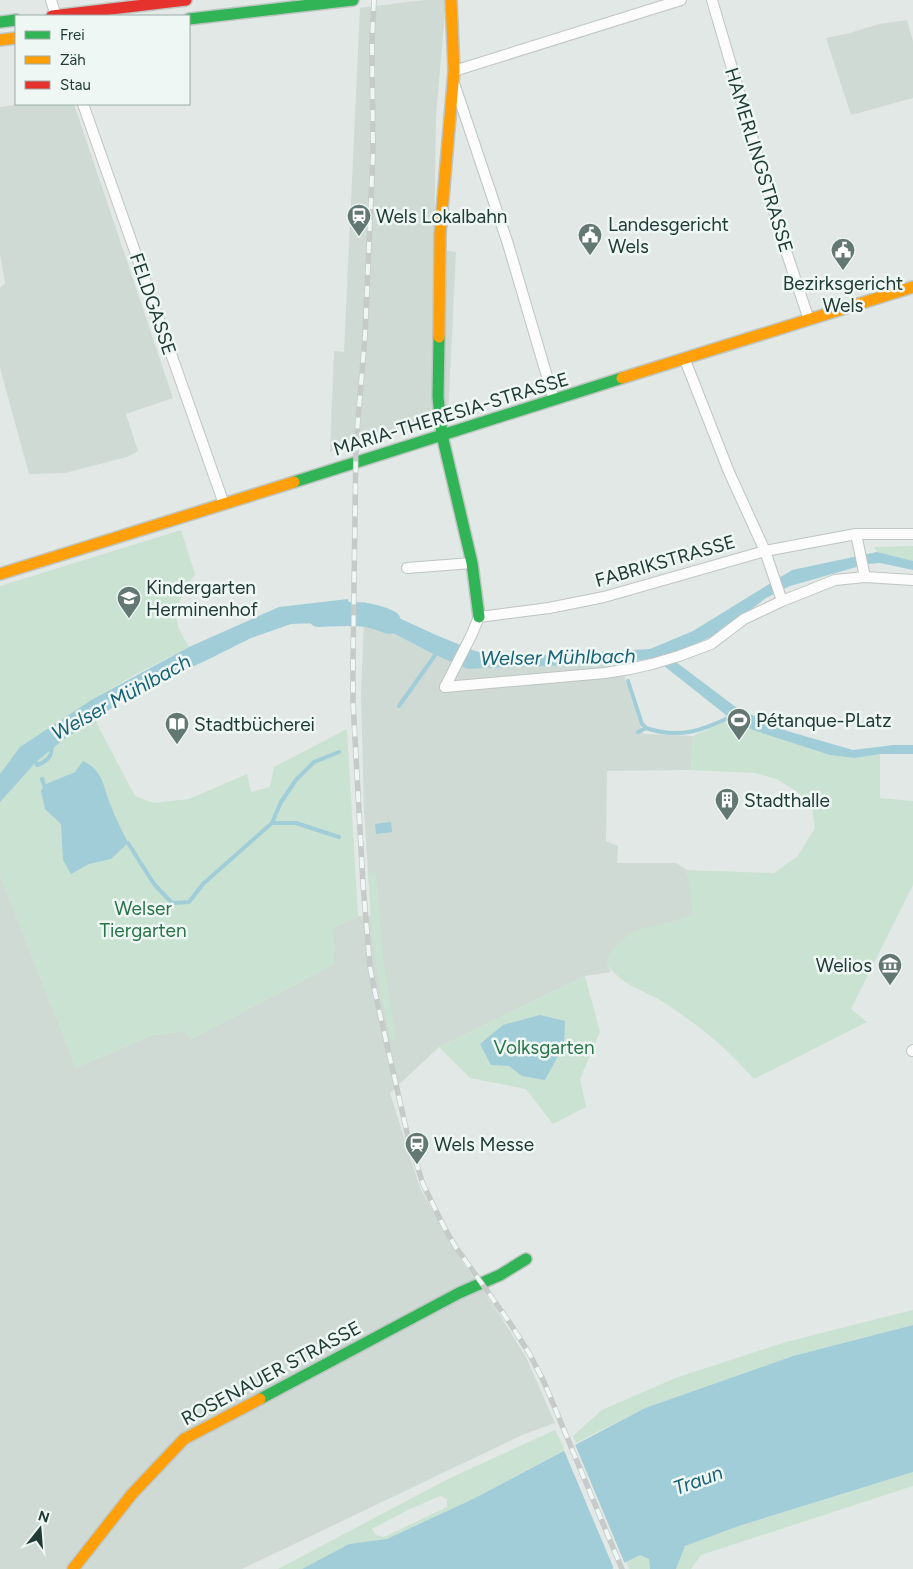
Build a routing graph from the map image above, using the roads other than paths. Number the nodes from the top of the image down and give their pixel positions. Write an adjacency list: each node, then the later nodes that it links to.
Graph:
1 (51, 0): 9 (street)
2 (186, 0): 10 (main road)
3 (353, 0): 7 (main road)
4 (440, 0): 8 (street)
5 (681, 0): 16 (street)
6 (712, 0): 19 (street, HAMERLINGSTRASSE)
7 (333, 1): 11 (main road)
8 (451, 3): 16 (main road)
9 (56, 15)
10 (64, 15)
11 (190, 19)
12 (15, 20): 13 (main road)
13 (0, 22)
14 (15, 38): 15 (main road)
15 (0, 40)
16 (454, 76): 21 (street); 22 (main road)
17 (83, 105): 23 (street, FELDGASSE)
18 (913, 287): 19 (main road, MARIA-THERESIA-STRASSE)
19 (809, 320): 20 (main road, MARIA-THERESIA-STRASSE)
20 (685, 360): 21 (main road, MARIA-THERESIA-STRASSE); 26 (street)
21 (554, 400): 22 (main road, MARIA-THERESIA-STRASSE)
22 (442, 434): 23 (main road, MARIA-THERESIA-STRASSE); 27 (main road)
23 (224, 504): 29 (main road, MARIA-THERESIA-STRASSE)
24 (913, 534): 25 (street, FABRIKSTRASSE)
25 (858, 538): 26 (street, FABRIKSTRASSE); 30 (street)
26 (765, 551): 32 (street); 33 (street, FABRIKSTRASSE)
27 (472, 563): 28 (street); 33 (main road)
28 (407, 568)
29 (0, 574)
30 (865, 577): 31 (street); 32 (street)
31 (913, 580)
32 (781, 598): 33 (street)
33 (479, 617)
34 (526, 1259): 35 (main road, ROSENAUER STRASSE)
35 (73, 1569)

